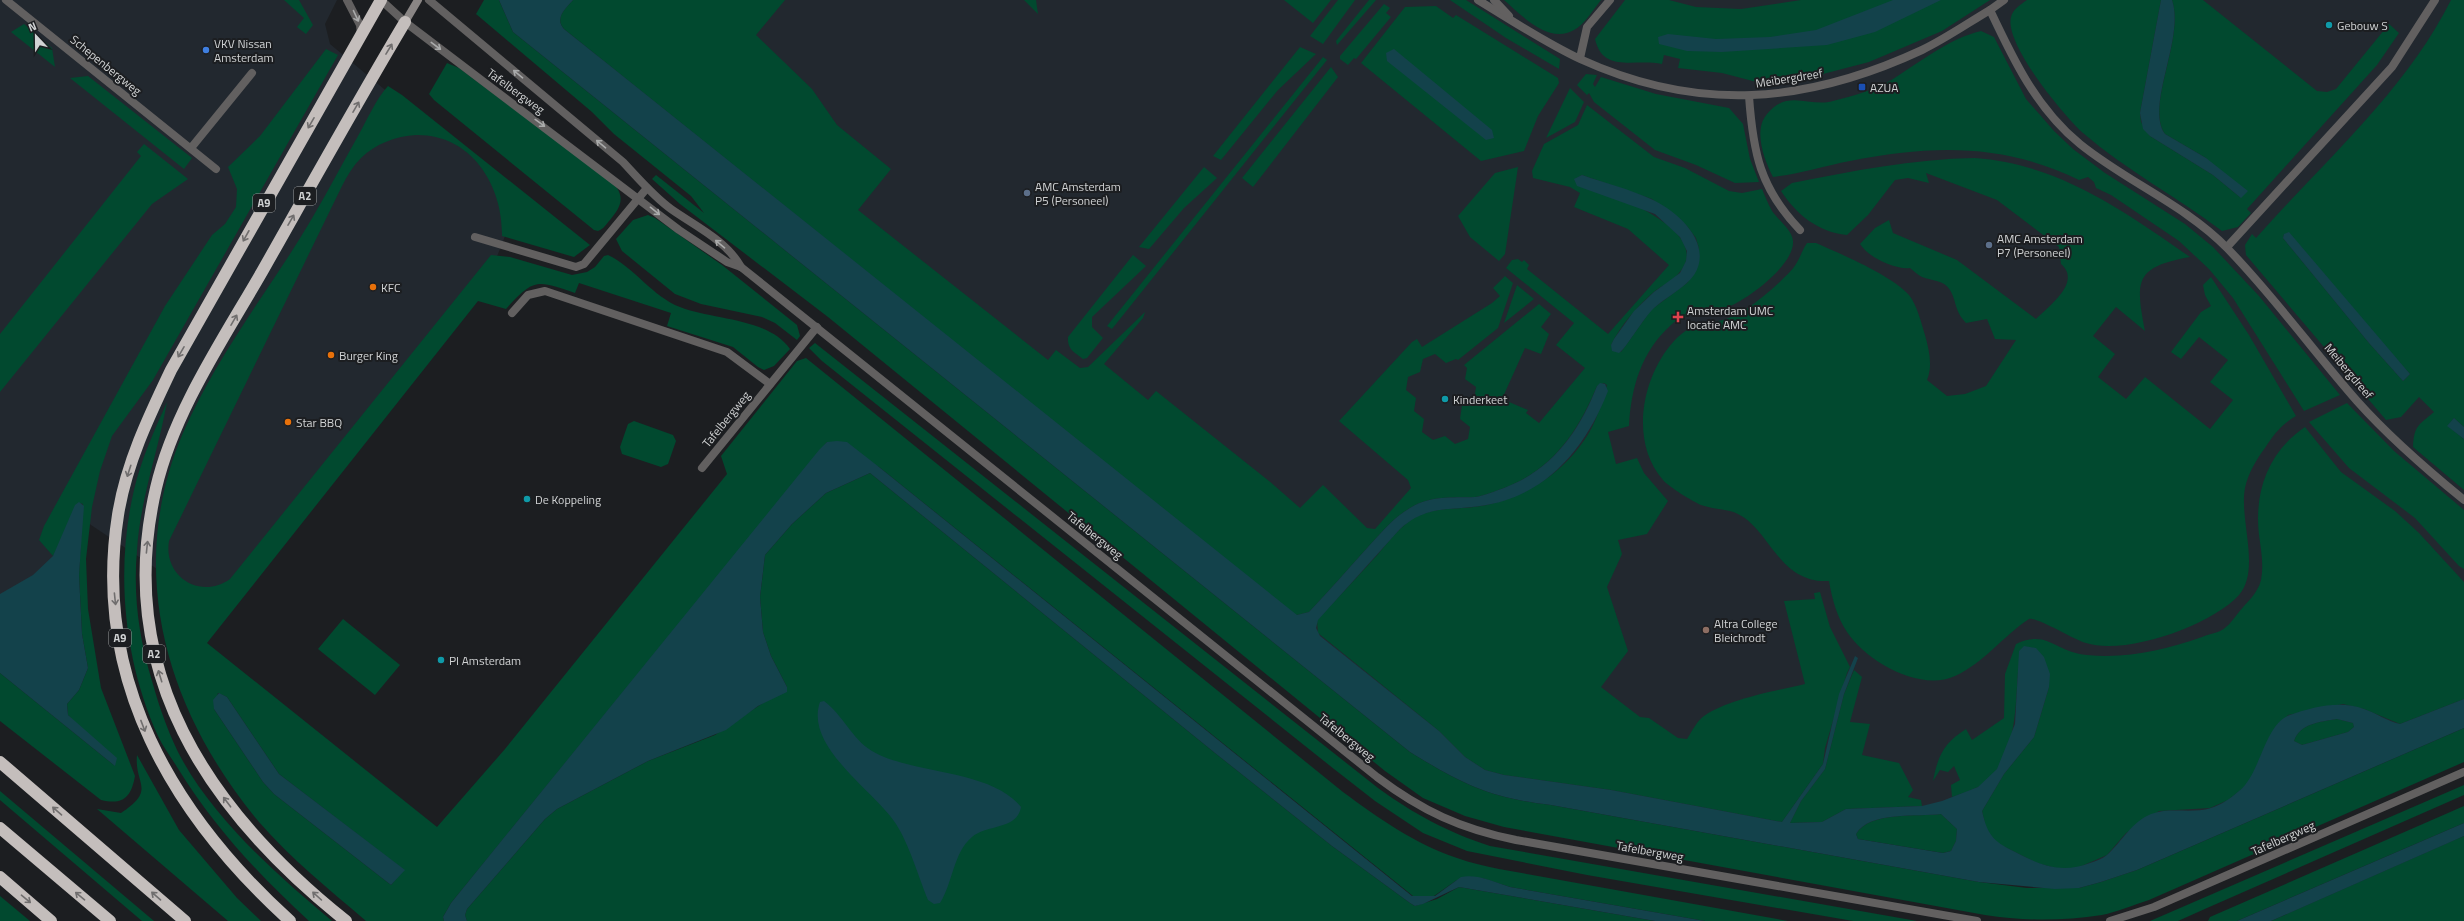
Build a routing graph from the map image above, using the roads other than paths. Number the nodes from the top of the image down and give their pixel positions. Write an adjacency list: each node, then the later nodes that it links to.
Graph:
1 (6, 0): 18 (street, Schepenbergweg)
2 (346, 0): 14 (street, one-way to 14)
3 (381, 0): 12 (street, Tafelbergweg); 14 (highway, A9)
4 (418, 0): 12 (main road)
5 (429, 0): 20 (street, Tafelbergweg, one-way to 5)
6 (1478, 0): 13 (street, Meibergdreef)
7 (1494, 0): 13 (street, Meibergdreef)
8 (1610, 0): 15 (street)
9 (2004, 0): 11 (street, Meibergdreef)
10 (2435, 0): 24 (street)
11 (1990, 10): 17 (street, Meibergdreef); 24 (street, Meibergdreef)
12 (405, 22): 21 (street, Tafelbergweg, one-way to 21); 39 (highway, A2, one-way to 12)
13 (1518, 25): 15 (street, Meibergdreef)
14 (361, 34): 38 (highway, A9, one-way to 38)
15 (1580, 58): 17 (street, Meibergdreef)
16 (252, 74): 18 (street)
17 (1749, 96): 22 (street)
18 (191, 148): 19 (street, Schepenbergweg)
19 (216, 170)
20 (647, 188): 21 (street); 25 (street, Tafelbergweg, one-way to 20)
21 (639, 198): 23 (street); 25 (street, Tafelbergweg, one-way to 25)
22 (1800, 230)
23 (475, 237)
24 (2227, 247): 30 (street, Meibergdreef)
25 (741, 266): 27 (street, Tafelbergweg)
26 (512, 313): 28 (street)
27 (816, 327): 28 (street, Tafelbergweg); 40 (street, Tafelbergweg)
28 (770, 384): 29 (street, Tafelbergweg)
29 (702, 468)
30 (2464, 500)
31 (0, 762): 37 (highway, one-way to 31)
32 (2464, 772): 41 (street, Tafelbergweg)
33 (0, 828): 36 (highway, one-way to 33)
34 (0, 877): 35 (highway, one-way to 35)
35 (51, 921)
36 (110, 921)
37 (185, 921)
38 (290, 921)
39 (346, 921)
40 (1978, 921)
41 (2110, 921)

